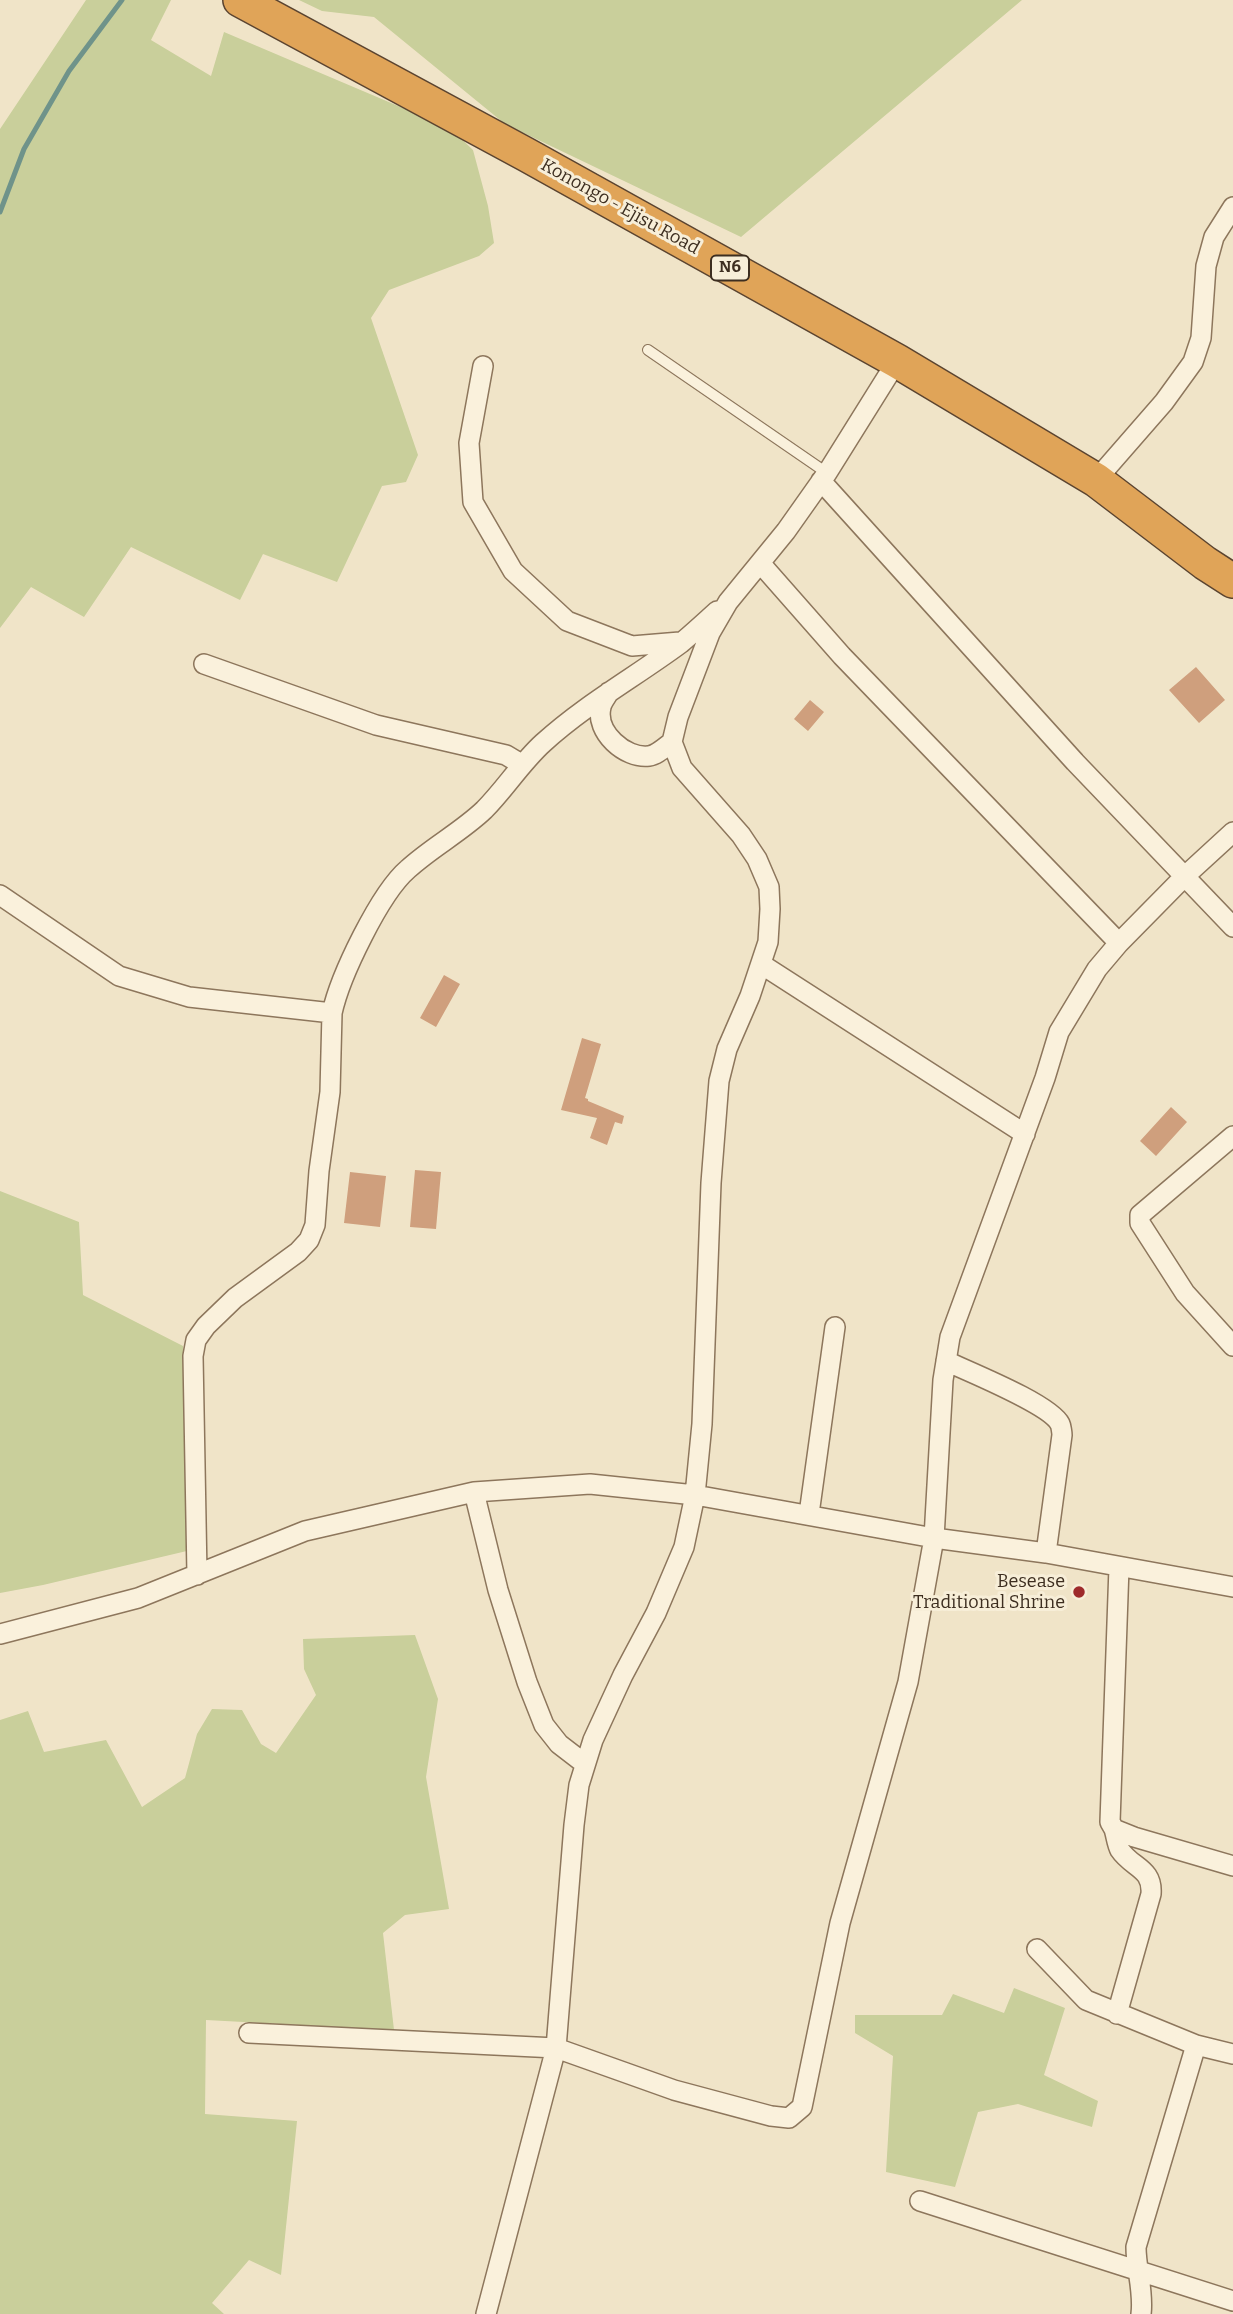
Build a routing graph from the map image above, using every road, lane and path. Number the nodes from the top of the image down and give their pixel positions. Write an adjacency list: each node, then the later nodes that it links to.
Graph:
1 (240, 0): 4 (highway, Konongo - Ejisu Road / N6)
2 (1233, 207): 7 (street)
3 (648, 350): 6 (lane)
4 (897, 361): 6 (street); 7 (highway, Konongo - Ejisu Road / N6)
5 (483, 366): 13 (street)
6 (824, 477): 9 (street); 19 (street)
7 (1096, 480): 8 (highway, Konongo - Ejisu Road / N6)
8 (1205, 563): 10 (highway, Konongo - Ejisu Road / N6); 11 (highway, Konongo - Ejisu Road / N6)
9 (761, 564): 12 (street); 22 (street)
10 (1233, 580)
11 (1233, 596)
12 (728, 602): 13 (street); 16 (street)
13 (681, 642): 15 (street)
14 (204, 664): 17 (street)
15 (610, 691): 16 (street); 17 (street)
16 (672, 742): 23 (street)
17 (521, 764): 24 (street)
18 (1233, 832): 19 (street)
19 (1184, 877): 21 (street); 22 (street)
20 (0, 895): 24 (street)
21 (1233, 927)
22 (1119, 943): 25 (street)
23 (761, 964): 25 (street); 31 (street)
24 (332, 1013): 36 (street)
25 (1025, 1134): 29 (street)
26 (1233, 1136): 28 (street)
27 (835, 1327): 32 (street)
28 (1233, 1346)
29 (946, 1361): 33 (street); 34 (street)
30 (474, 1492): 31 (street); 36 (street); 39 (street)
31 (695, 1495): 32 (street); 39 (street)
32 (809, 1514): 33 (street)
33 (934, 1538): 34 (street); 46 (street)
34 (1046, 1553): 35 (street)
35 (1119, 1567): 37 (street); 40 (street)
36 (197, 1575): 38 (street)
37 (1233, 1587)
38 (0, 1634)
39 (585, 1763): 46 (street)
40 (1114, 1829): 41 (street); 43 (street)
41 (1233, 1866)
42 (1037, 1949): 43 (street)
43 (1117, 2014): 45 (street)
44 (249, 2033): 46 (street)
45 (1196, 2045): 47 (street); 49 (street)
46 (556, 2048): 51 (street)
47 (1233, 2054)
48 (920, 2201): 49 (street)
49 (1136, 2269): 50 (street); 52 (street)
50 (1233, 2301)
51 (486, 2314)
52 (1141, 2314)

